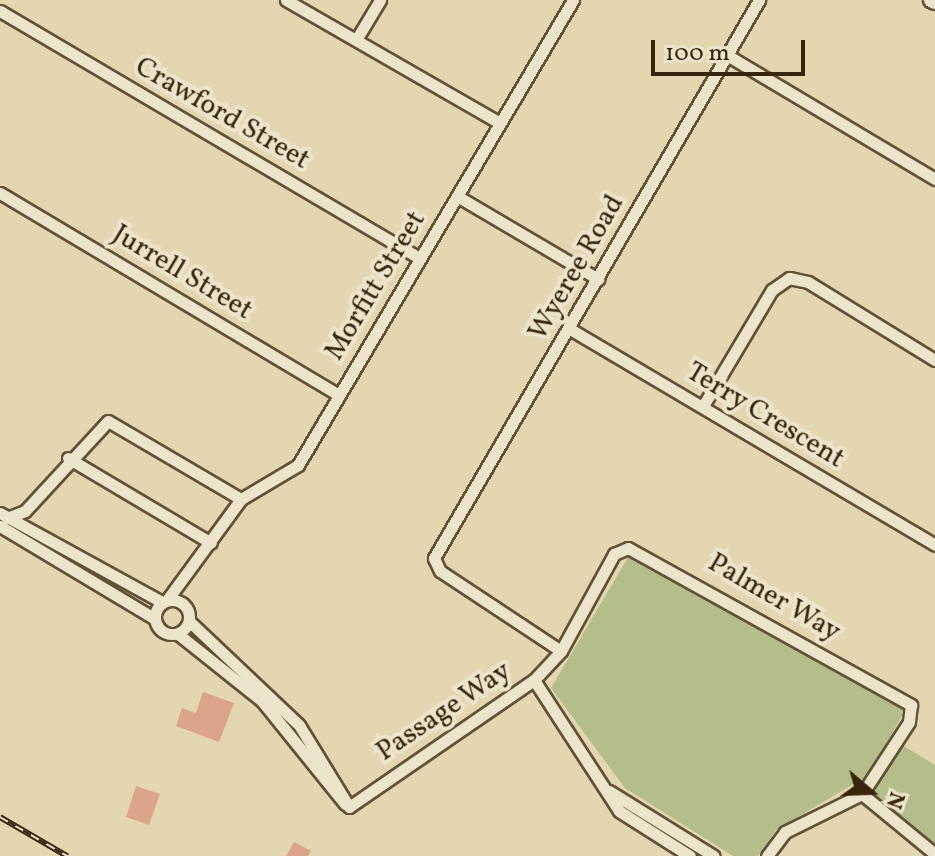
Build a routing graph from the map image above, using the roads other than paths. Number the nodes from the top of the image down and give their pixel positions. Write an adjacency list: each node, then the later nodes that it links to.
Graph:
1 (286, 0): 6 (street)
2 (380, 0): 6 (street)
3 (573, 0): 8 (street, Morfitt Street)
4 (759, 0): 7 (street, Wyeree Road)
5 (0, 11): 12 (street, Crawford Street)
6 (356, 40): 8 (street)
7 (727, 55): 9 (street); 13 (street, Wyeree Road)
8 (500, 123): 11 (street, Morfitt Street)
9 (935, 179)
10 (0, 193): 16 (street, Jurrell Street)
11 (457, 196): 12 (street, Morfitt Street); 13 (street)
12 (420, 258): 16 (street, Morfitt Street)
13 (598, 279): 14 (street, Wyeree Road)
14 (570, 329): 17 (street, Terry Crescent); 31 (street, Wyeree Road)
15 (935, 360): 17 (street)
16 (339, 395): 19 (street, Morfitt Street)
17 (703, 406): 24 (street, Terry Crescent)
18 (68, 458): 19 (street); 20 (street); 23 (street)
19 (241, 499): 23 (street, Morfitt Street)
20 (25, 511): 21 (street); 22 (street)
21 (2, 519): 22 (street); 28 (street)
22 (27, 531): 26 (street)
23 (211, 543): 25 (street, Morfitt Street)
24 (935, 545)
25 (194, 571): 26 (street, Morfitt Street); 27 (street, Morfitt Street)
26 (164, 601): 27 (street); 28 (street)
27 (184, 604): 29 (street)
28 (154, 618): 30 (street)
29 (189, 621): 30 (street); 33 (street)
30 (178, 634): 33 (street)
31 (561, 651): 32 (street, Passage Way); 35 (street, Palmer Way)
32 (534, 680): 33 (street, Passage Way); 34 (street)
33 (255, 689)
34 (600, 783): 38 (street); 39 (street)
35 (862, 794): 36 (street); 40 (street)
36 (916, 851): 37 (street)
37 (935, 854)
38 (690, 856)
39 (714, 856)
40 (767, 856)

